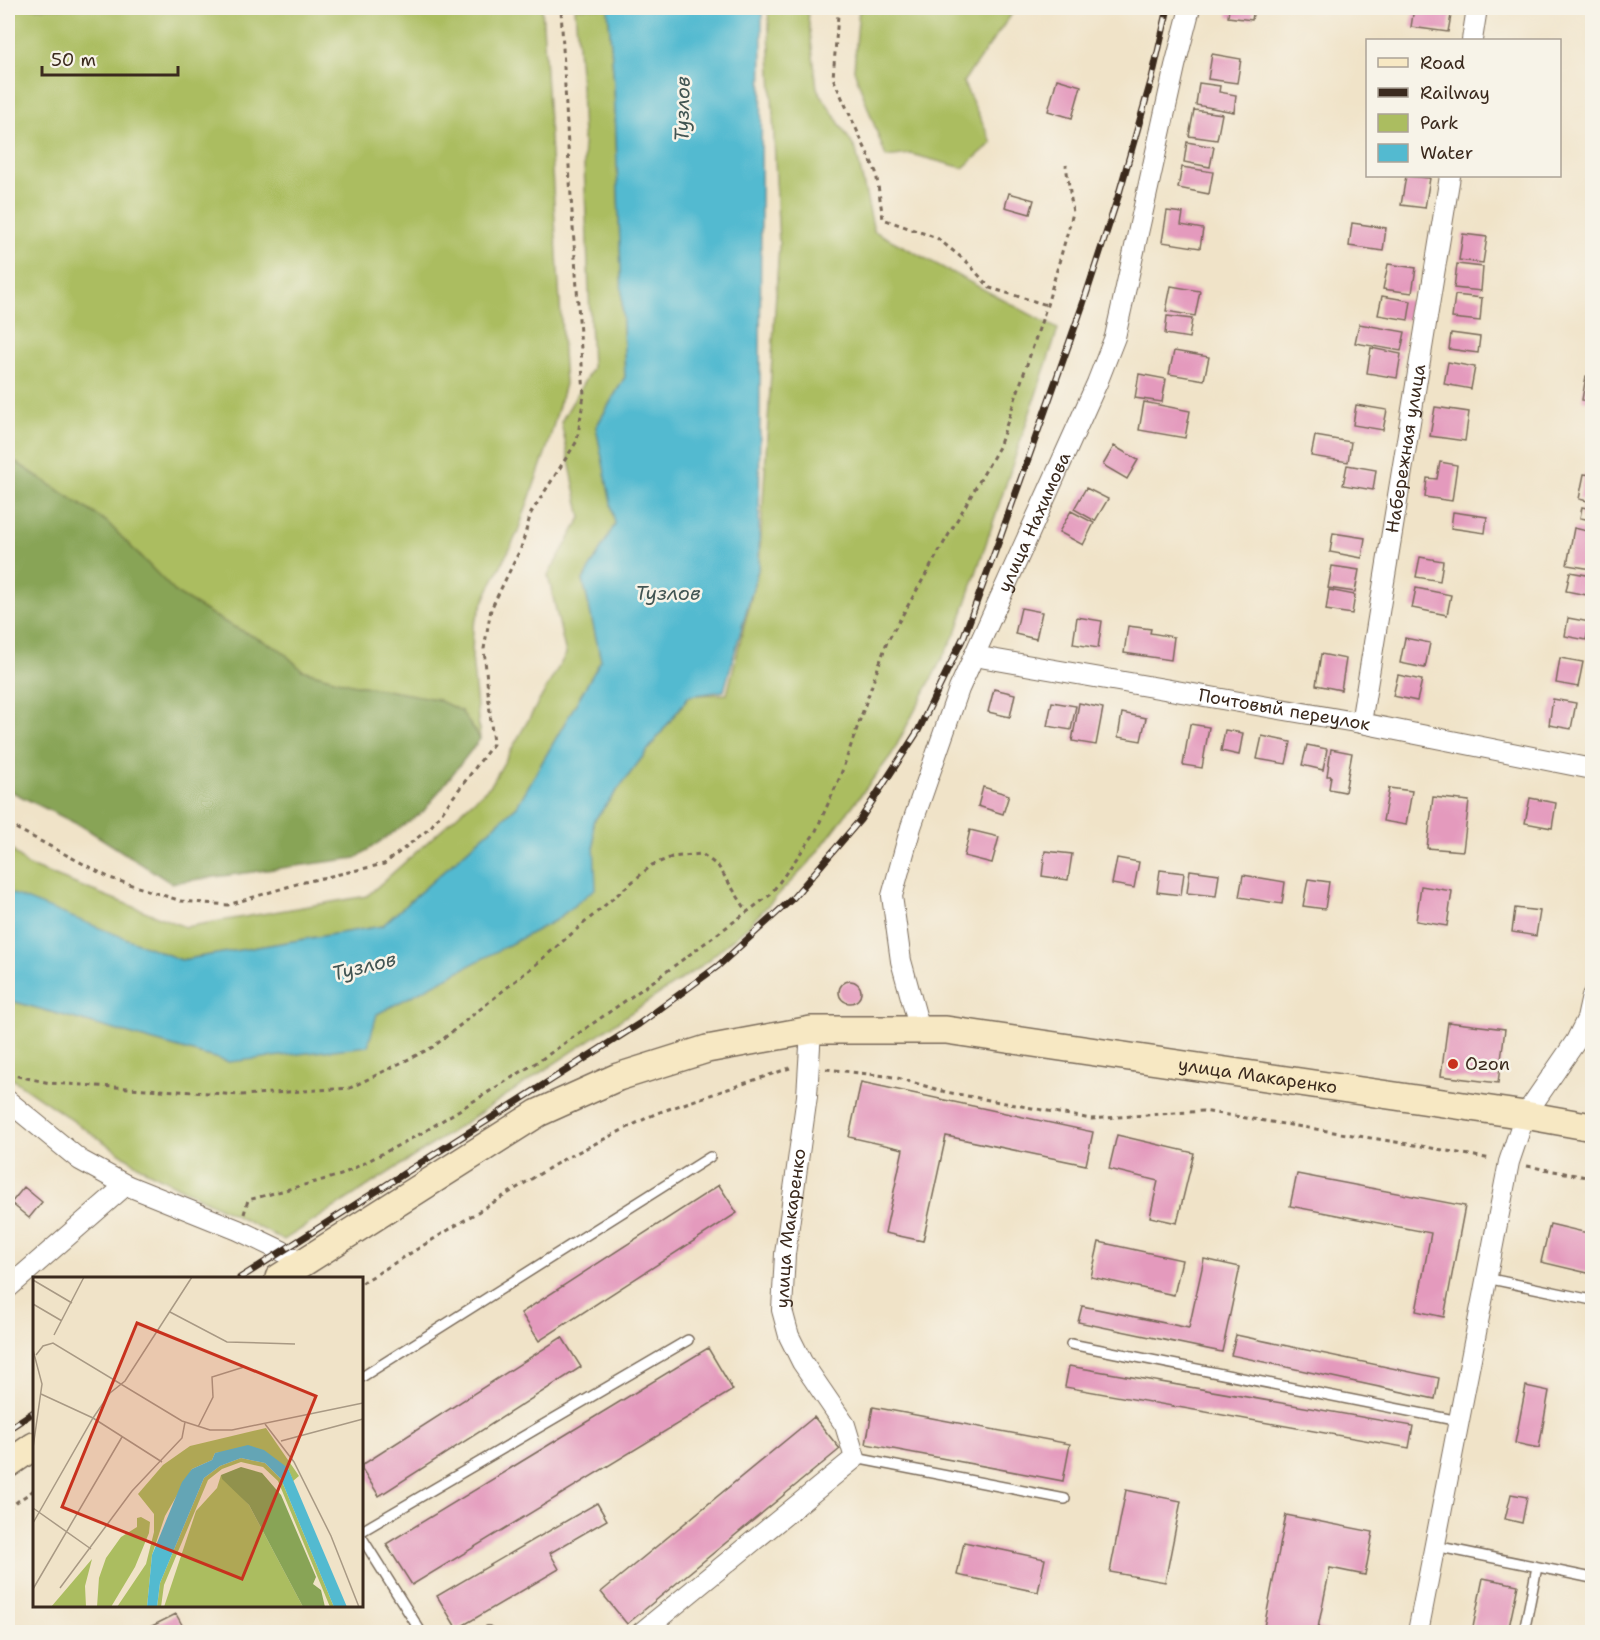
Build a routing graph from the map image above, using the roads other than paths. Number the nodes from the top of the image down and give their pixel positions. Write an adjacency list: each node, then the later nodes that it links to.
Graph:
1 (1190, 8): 5 (street, улица Нахимова)
2 (1477, 8): 3 (street)
3 (1472, 39)
4 (1450, 177): 6 (street, Набережная улица)
5 (974, 656): 6 (street, Почтовый переулок); 10 (street, улица Нахимова)
6 (1361, 723): 7 (street, Почтовый переулок)
7 (1593, 769)
8 (1593, 996): 12 (street)
9 (811, 1030): 10 (main road, улица Макаренко); 16 (main road, улица Макаренко); 25 (street, улица Макаренко)
10 (920, 1030): 12 (main road, улица Макаренко)
11 (8, 1101): 15 (street)
12 (1525, 1115): 13 (main road, улица Макаренко); 17 (street)
13 (1593, 1127)
14 (710, 1157): 22 (lane)
15 (126, 1185): 16 (street); 18 (street)
16 (290, 1271)
17 (1486, 1278): 19 (lane); 23 (street)
18 (8, 1288)
19 (1593, 1300)
20 (688, 1340): 28 (lane)
21 (1071, 1344): 23 (lane)
22 (363, 1376)
23 (1459, 1421): 30 (street)
24 (33, 1447): 26 (main road)
25 (855, 1458): 27 (lane); 34 (street)
26 (8, 1464)
27 (1065, 1499)
28 (363, 1530)
29 (363, 1540): 33 (lane)
30 (1435, 1546): 31 (lane); 35 (street)
31 (1537, 1567): 32 (lane); 36 (lane)
32 (1593, 1578)
33 (420, 1632)
34 (642, 1632)
35 (1418, 1632)
36 (1524, 1632)

